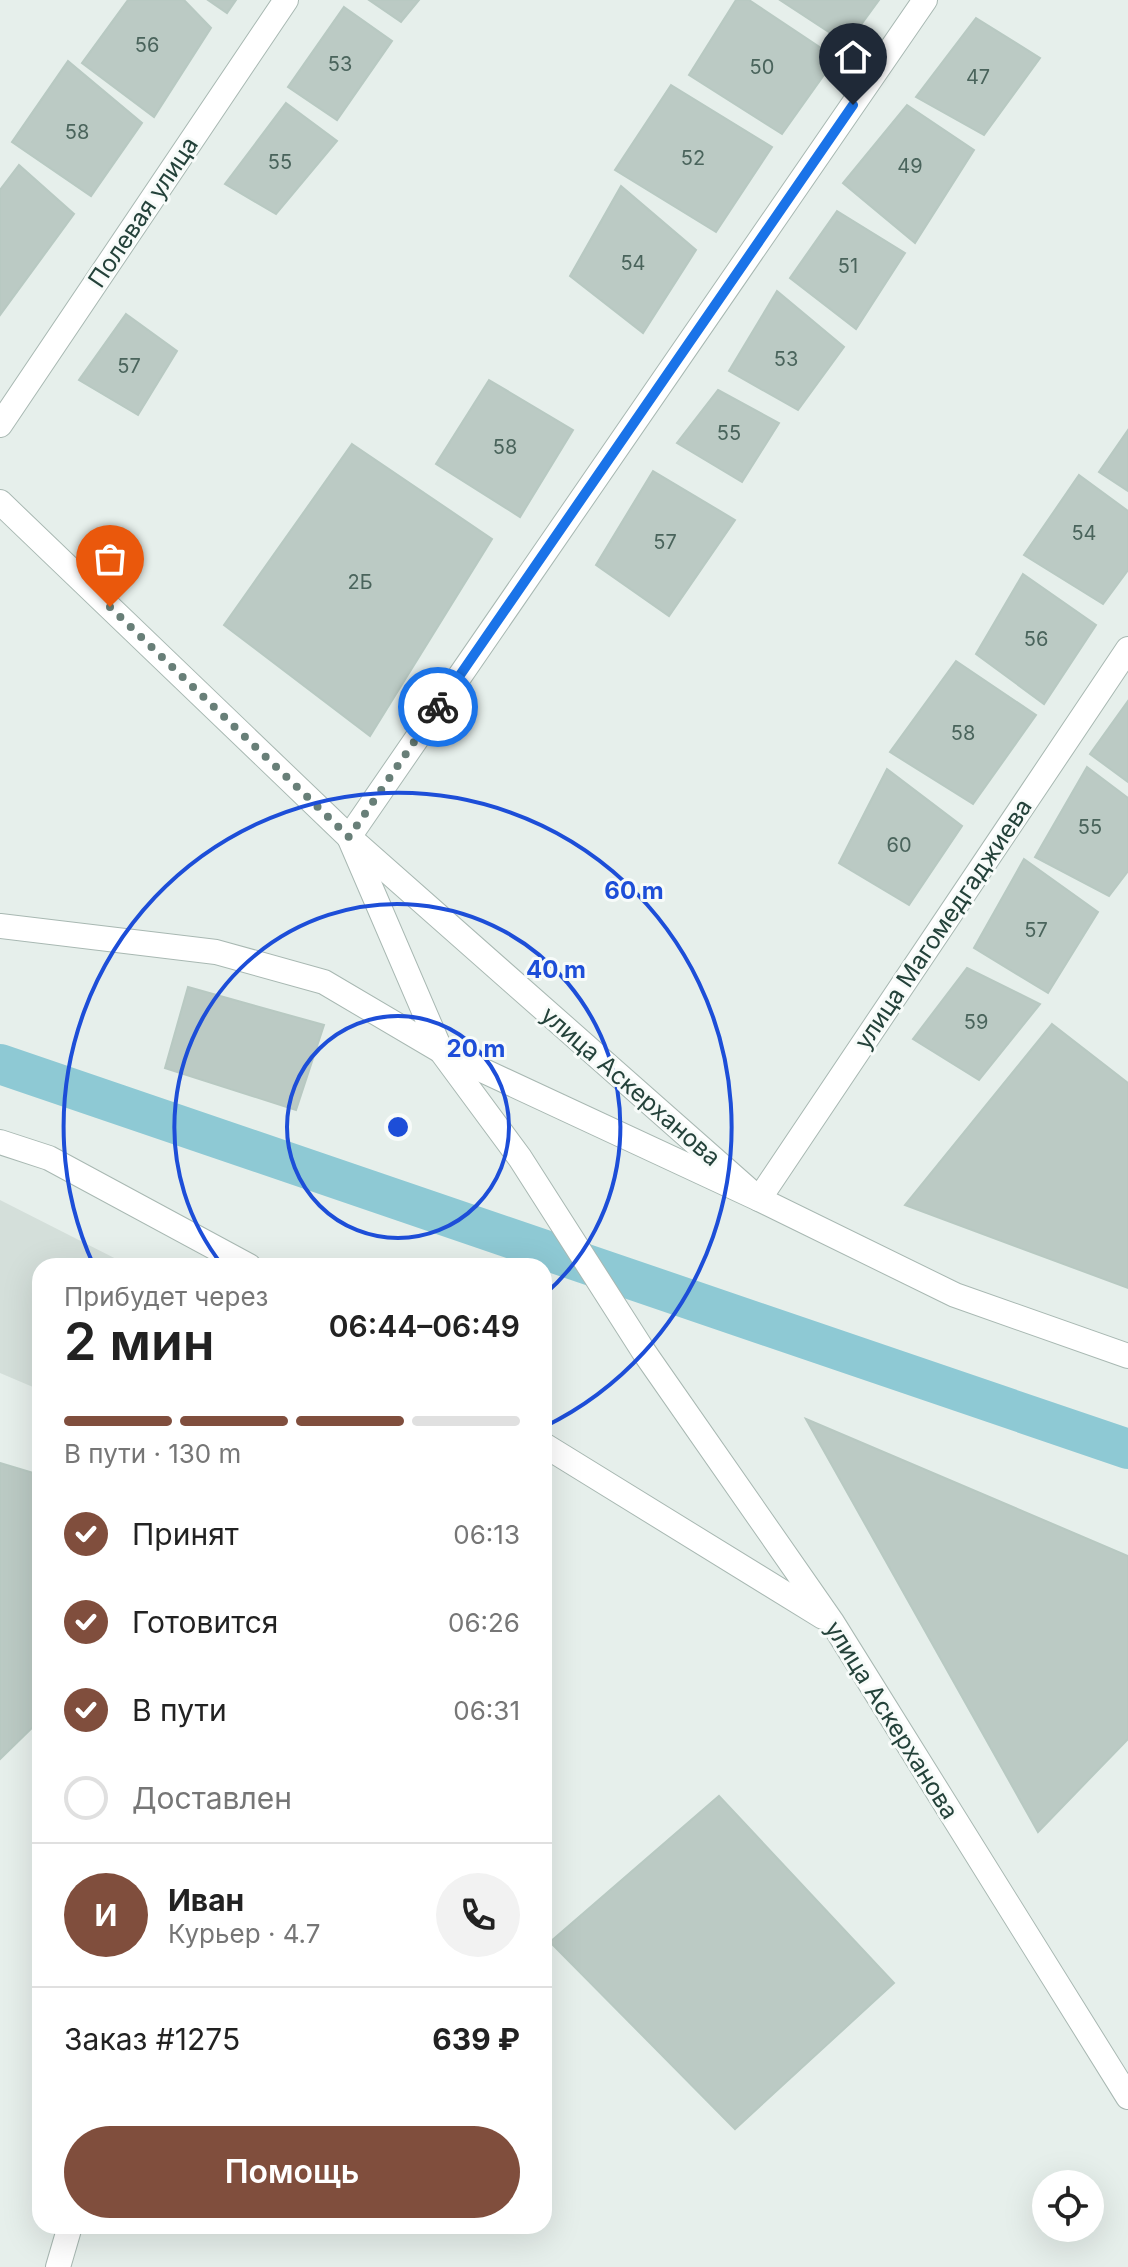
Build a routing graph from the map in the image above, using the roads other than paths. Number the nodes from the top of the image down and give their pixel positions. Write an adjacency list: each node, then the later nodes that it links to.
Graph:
1 (286, 0): 3 (street, Полевая улица)
2 (925, 0): 6 (street)
3 (0, 425)
4 (0, 502): 6 (street, улица Аскерханова)
5 (1128, 649): 10 (street, улица Магомедгаджиева)
6 (349, 837): 8 (street); 10 (street, улица Аскерханова)
7 (0, 926): 8 (street)
8 (441, 1051): 10 (street); 14 (street, улица Аскерханова)
9 (0, 1142): 11 (street)
10 (759, 1199): 12 (street, улица Аскерханова)
11 (234, 1258)
12 (1128, 1356)
13 (552, 1450): 14 (street)
14 (832, 1622): 15 (street, улица Аскерханова)
15 (1128, 2097)
16 (68, 2234): 17 (street)
17 (58, 2267)

